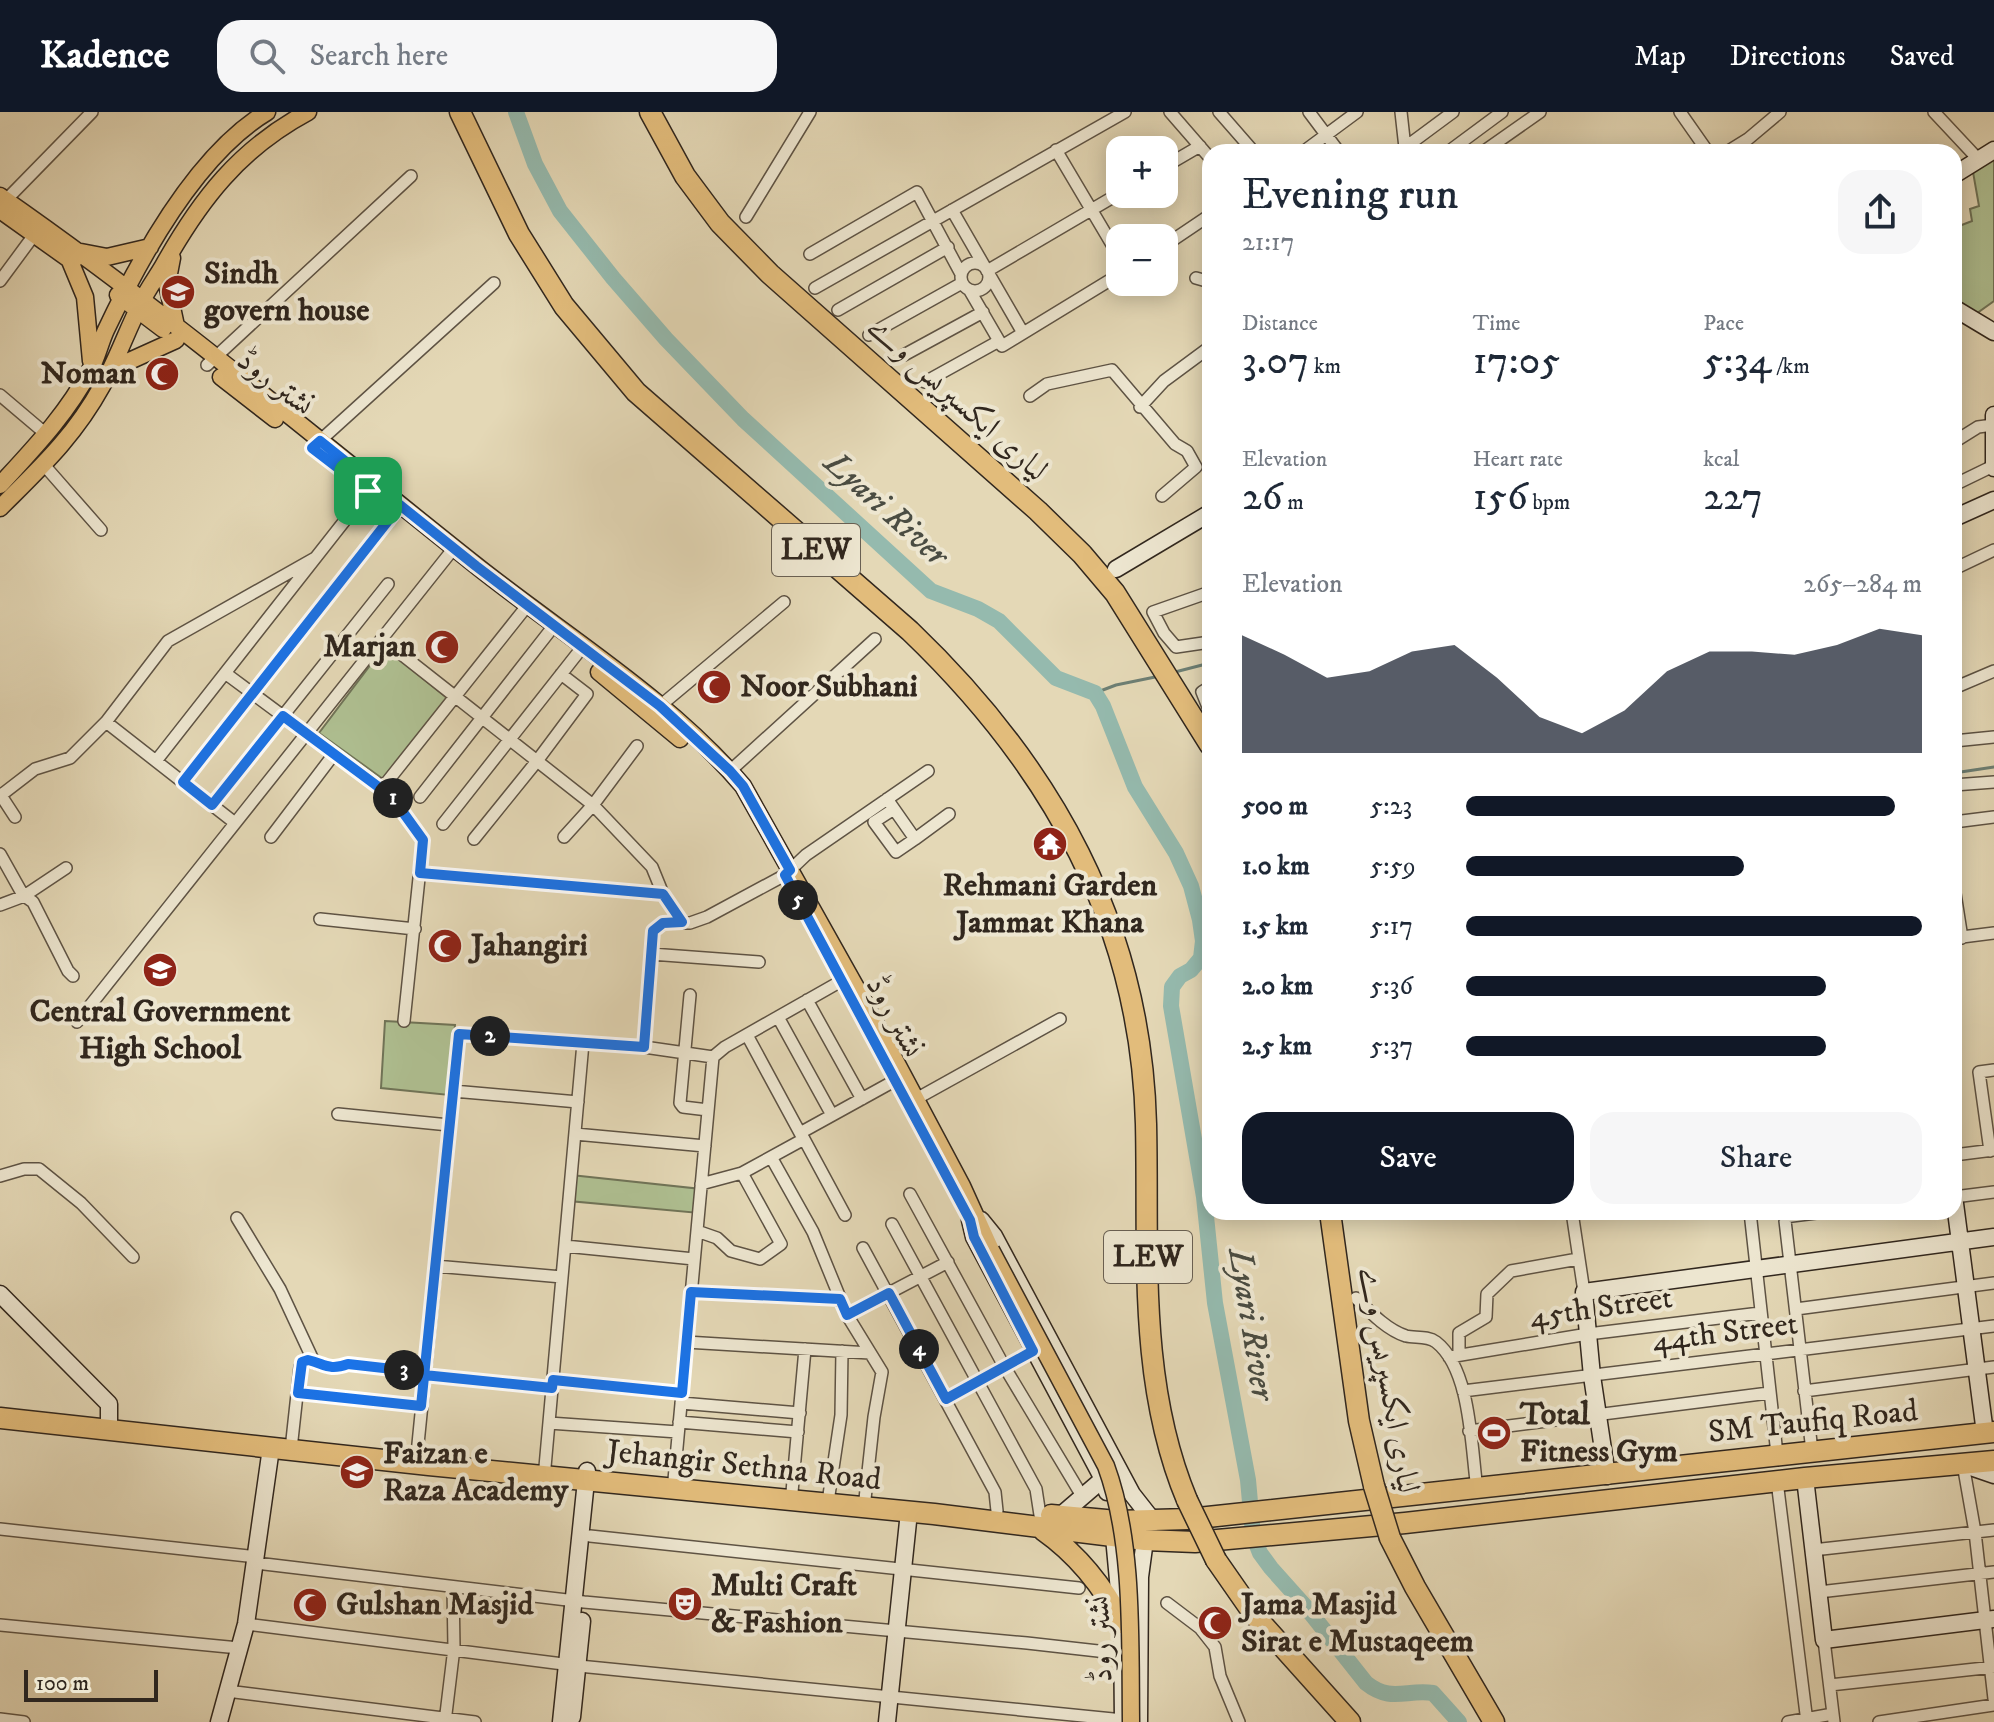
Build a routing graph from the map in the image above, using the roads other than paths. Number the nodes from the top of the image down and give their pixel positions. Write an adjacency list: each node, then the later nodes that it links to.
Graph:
1 (92, 112): 38 (street)
2 (267, 112): 48 (main road)
3 (308, 112): 44 (main road)
4 (460, 112): 338 (highway, LEW, bridge)
5 (650, 112): 120 (highway, لیاری ایکسپریس وے)
6 (810, 112): 41 (street)
7 (1125, 112): 31 (street)
8 (1170, 112): 29 (street)
9 (1219, 112): 20 (street)
10 (1309, 112): 19 (street)
11 (1357, 112): 19 (street)
12 (1401, 112): 23 (street)
13 (1453, 112): 24 (street)
14 (1502, 112): 25 (street)
15 (1540, 112): 26 (street)
16 (1680, 112): 27 (street)
17 (1780, 112): 28 (street)
18 (1934, 112): 34 (street)
19 (1326, 135): 21 (street); 22 (street)
20 (1247, 144)
21 (1314, 144)
22 (1333, 144)
23 (1402, 144)
24 (1410, 144)
25 (1459, 144)
26 (1494, 144)
27 (1702, 144)
28 (1740, 144)
29 (1200, 146): 30 (street); 33 (street)
30 (1202, 148)
31 (1056, 150): 39 (street); 40 (street)
32 (1994, 150): 34 (street)
33 (1178, 159)
34 (1978, 159): 35 (street)
35 (1962, 170)
36 (411, 176): 72 (street)
37 (1106, 201): 39 (street)
38 (2, 202): 46 (main road, نشتر روڈ); 51 (main road, نشتر روڈ)
39 (1092, 209): 45 (street); 52 (street)
40 (952, 210): 43 (street); 52 (street)
41 (746, 217)
42 (1202, 220): 47 (street)
43 (934, 221): 49 (street); 50 (street); 59 (street)
44 (183, 230): 61 (main road); 66 (main road)
45 (1106, 234)
46 (34, 235): 51 (main road, نشتر روڈ); 55 (street)
47 (1178, 237)
48 (150, 247): 51 (main road); 60 (main road)
49 (948, 247): 57 (street); 62 (street)
50 (810, 254)
51 (73, 256): 60 (main road, نشتر روڈ); 73 (main road)
52 (987, 271): 57 (street); 57 (street); 67 (street)
53 (1196, 278): 54 (street)
54 (1202, 280)
55 (0, 281)
56 (494, 283): 83 (street)
57 (964, 283): 63 (street); 68 (street)
58 (1106, 283): 67 (street)
59 (815, 288)
60 (124, 293): 61 (main road, نشتر روڈ); 73 (main road)
61 (140, 304): 66 (main road, نشتر روڈ); 75 (main road)
62 (838, 310)
63 (983, 312): 69 (street); 71 (street)
64 (1962, 313): 65 (street)
65 (1994, 332)
66 (176, 333): 72 (main road, نشتر روڈ); 75 (main road)
67 (1023, 333): 69 (street)
68 (869, 335)
69 (999, 341): 74 (street)
70 (1202, 353): 78 (street)
71 (904, 355)
72 (211, 362): 83 (main road, نشتر روڈ)
73 (92, 367): 81 (main road)
74 (925, 382)
75 (103, 384): 84 (main road)
76 (0, 395): 81 (street)
77 (1030, 396): 78 (street)
78 (1140, 407): 89 (street)
79 (1994, 415): 80 (street)
80 (1993, 425): 82 (street); 85 (street)
81 (46, 434): 87 (main road)
82 (1962, 437)
83 (316, 444): 88 (main road, نشتر روڈ); 116 (main road, نشتر روڈ)
84 (44, 465): 91 (main road); 95 (street)
85 (1994, 467): 86 (street)
86 (1962, 481)
87 (0, 485)
88 (368, 491): 92 (main road, نشتر روڈ); 98 (street)
89 (1162, 496)
90 (1994, 500): 93 (street)
91 (0, 508)
92 (395, 512): 97 (main road, نشتر روڈ); 114 (street)
93 (1962, 514)
94 (1202, 518): 100 (street)
95 (101, 530)
96 (1994, 550): 99 (street)
97 (450, 553): 104 (main road, نشتر روڈ); 106 (street)
98 (315, 558): 110 (street); 119 (street)
99 (1962, 565)
100 (1116, 569)
101 (388, 584): 117 (street)
102 (1202, 595): 108 (street)
103 (784, 602): 116 (street)
104 (523, 611): 105 (main road, نشتر روڈ); 115 (street)
105 (549, 632): 109 (main road, نشتر روڈ); 118 (street)
106 (382, 639): 115 (street); 121 (street)
107 (875, 639): 129 (street)
108 (1202, 643)
109 (577, 654): 111 (street); 152 (main road, نشتر روڈ)
110 (225, 673): 114 (street); 127 (street)
111 (561, 674): 123 (street); 128 (street)
112 (1993, 674): 113 (street)
113 (1962, 685)
114 (253, 694): 117 (street); 131 (street)
115 (455, 696): 118 (street); 134 (street)
116 (660, 706): 129 (main road, نشتر روڈ)
117 (283, 716): 121 (street); 138 (street)
118 (484, 718): 123 (street); 136 (street)
119 (106, 722): 127 (street); 135 (street)
120 (1202, 732)
121 (307, 733): 126 (street); 144 (street)
122 (1994, 737): 124 (street)
123 (511, 740): 128 (street); 145 (street)
124 (1962, 740)
125 (637, 746): 139 (street)
126 (334, 754): 134 (street); 146 (street)
127 (156, 761): 131 (street)
128 (537, 761): 139 (street); 148 (street)
129 (730, 771): 152 (main road, نشتر روڈ)
130 (928, 771): 137 (street)
131 (183, 782): 138 (street)
132 (1994, 782): 133 (street)
133 (1962, 784)
134 (378, 786): 153 (street)
135 (0, 795): 141 (street)
136 (420, 797)
137 (890, 804): 149 (street); 149 (street); 152 (street)
138 (212, 805): 144 (street)
139 (593, 805): 147 (street); 154 (street)
140 (949, 814): 149 (street)
141 (15, 817)
142 (1994, 817): 143 (street)
143 (1962, 821)
144 (235, 823): 171 (street)
145 (443, 824)
146 (271, 837)
147 (564, 837)
148 (474, 839)
149 (915, 839)
150 (0, 854): 155 (street)
151 (66, 868): 155 (street)
152 (788, 872): 158 (street); 165 (main road, نشتر روڈ); 181 (main road, نشتر روڈ)
153 (420, 873): 154 (street); 159 (street)
154 (663, 894): 158 (street)
155 (24, 896): 156 (street); 164 (street)
156 (0, 905)
157 (320, 919): 159 (street)
158 (682, 922): 162 (street)
159 (415, 929): 170 (street)
160 (1994, 933): 161 (street)
161 (1962, 937)
162 (651, 954): 163 (street); 174 (street)
163 (759, 962)
164 (73, 976)
165 (843, 980): 167 (street); 178 (main road, نشتر روڈ)
166 (690, 995): 175 (street)
167 (807, 1000): 168 (street); 180 (street)
168 (778, 1017): 172 (street); 185 (street)
169 (1060, 1019): 181 (street)
170 (404, 1021)
171 (77, 1022)
172 (747, 1035): 176 (street); 188 (street)
173 (583, 1043): 174 (street); 179 (street); 182 (street)
174 (644, 1047): 175 (street)
175 (685, 1053): 176 (street); 183 (street)
176 (713, 1057): 183 (street)
177 (1994, 1070): 190 (street)
178 (896, 1080): 180 (street); 201 (main road, نشتر روڈ)
179 (453, 1091): 182 (street); 186 (street)
180 (862, 1099): 185 (street)
181 (916, 1099): 201 (main road, نشتر روڈ)
182 (578, 1102): 187 (street)
183 (708, 1110): 189 (street)
184 (338, 1114): 186 (street)
185 (832, 1115): 188 (street)
186 (449, 1125): 218 (street)
187 (575, 1134): 189 (street); 211 (street)
188 (802, 1136): 192 (street); 199 (street)
189 (705, 1146): 195 (street)
190 (1992, 1150): 191 (street)
191 (1962, 1154)
192 (771, 1157): 193 (street); 229 (street)
193 (742, 1173): 195 (street); 208 (street)
194 (0, 1176): 213 (street)
195 (701, 1184): 208 (street)
196 (1994, 1192): 198 (street)
197 (910, 1194): 216 (street)
198 (1962, 1196)
199 (845, 1215)
200 (237, 1218): 244 (street)
201 (972, 1220): 240 (street, نشتر روڈ); 294 (street, نشتر روڈ); 336 (main road, نشتر روڈ, bridge)
202 (1331, 1220): 339 (highway, لیاری ایکسپریس وے, bridge)
203 (1573, 1220): 215 (street)
204 (1751, 1220): 219 (street)
205 (1785, 1220): 217 (street)
206 (1957, 1220): 210 (street)
207 (892, 1224): 220 (street)
208 (697, 1231): 214 (street)
209 (1994, 1237): 210 (street)
210 (1960, 1241): 217 (street); 223 (street)
211 (565, 1246): 214 (street); 221 (street)
212 (863, 1248): 226 (street)
213 (133, 1257)
214 (694, 1259): 224 (street)
215 (1578, 1259): 225 (street); 243 (street)
216 (948, 1262): 220 (street); 245 (street)
217 (1791, 1264): 219 (street); 230 (street)
218 (435, 1266): 221 (street); 247 (street)
219 (1755, 1268): 225 (street); 231 (street)
220 (921, 1276): 226 (street); 249 (street)
221 (562, 1277): 250 (street)
222 (1994, 1283): 223 (street)
223 (1966, 1287): 230 (street); 234 (street)
224 (691, 1292): 229 (street); 236 (street)
225 (1584, 1292): 235 (street)
226 (889, 1293): 232 (street); 256 (street)
227 (0, 1294): 262 (street)
228 (1356, 1298): 243 (street)
229 (840, 1299): 232 (street)
230 (1796, 1309): 238 (street)
231 (1760, 1313): 235 (street, 45th Street); 242 (street)
232 (847, 1315): 241 (street)
233 (1994, 1326): 234 (street, 44th Street)
234 (1972, 1329): 238 (street, 44th Street); 246 (street)
235 (1588, 1334): 243 (street, 45th Street); 248 (street)
236 (686, 1342): 237 (street); 255 (street)
237 (805, 1349): 239 (street); 259 (street)
238 (1800, 1350): 242 (street, 44th Street); 252 (street)
239 (842, 1351): 241 (street); 284 (street)
240 (1033, 1351): 245 (street); 279 (street, نشتر روڈ)
241 (870, 1353): 287 (street)
242 (1765, 1353): 248 (street, 44th Street); 254 (street)
243 (1454, 1356): 251 (street)
244 (314, 1362): 247 (street); 253 (street)
245 (1004, 1366): 249 (street); 285 (street)
246 (1986, 1368): 252 (street); 265 (street)
247 (424, 1375): 250 (street); 257 (street)
248 (1592, 1376): 251 (street, 44th Street); 260 (street)
249 (978, 1380): 256 (street); 290 (street)
250 (553, 1384): 255 (street); 263 (street)
251 (1463, 1391): 266 (street)
252 (1804, 1391): 270 (street)
253 (298, 1393): 257 (street); 268 (street)
254 (1769, 1393): 260 (street); 272 (street)
255 (682, 1398): 259 (street); 264 (street)
256 (946, 1399): 288 (street)
257 (421, 1406): 271 (street)
258 (0, 1410): 262 (highway, Jehangir Sethna Road)
259 (800, 1413): 267 (street)
260 (1597, 1415): 266 (street); 277 (street)
261 (0, 1418): 269 (highway, Jehangir Sethna Road)
262 (109, 1421): 268 (highway, Jehangir Sethna Road)
263 (549, 1423): 264 (street); 275 (street)
264 (679, 1427): 267 (street); 280 (street)
265 (1991, 1430): 270 (highway, SM Taufiq Road)
266 (1469, 1431): 282 (street)
267 (798, 1432): 283 (street)
268 (292, 1440): 271 (highway, Jehangir Sethna Road)
269 (271, 1448): 276 (highway, Jehangir Sethna Road); 298 (street)
270 (1812, 1451): 272 (highway, SM Taufiq Road)
271 (417, 1454): 275 (highway, Jehangir Sethna Road)
272 (1777, 1454): 277 (highway, SM Taufiq Road)
273 (1963, 1464): 274 (highway, Jehangir Sethna Road); 278 (highway, Jehangir Sethna Road); 295 (street)
274 (1992, 1466)
275 (545, 1467): 276 (highway, Jehangir Sethna Road)
276 (592, 1476): 280 (highway, Jehangir Sethna Road); 289 (highway, Jehangir Sethna Road); 296 (street); 307 (street)
277 (1607, 1476): 282 (highway, SM Taufiq Road)
278 (1805, 1478): 281 (highway, Jehangir Sethna Road); 297 (street)
279 (1103, 1479): 285 (street); 292 (street, نشتر روڈ)
280 (674, 1480): 283 (highway, Jehangir Sethna Road)
281 (1777, 1481): 294 (highway, Jehangir Sethna Road, bridge); 329 (street)
282 (1477, 1489): 286 (highway, SM Taufiq Road)
283 (792, 1492): 284 (highway, Jehangir Sethna Road)
284 (829, 1495): 287 (highway, Jehangir Sethna Road)
285 (1082, 1496): 290 (street)
286 (1399, 1498): 294 (highway, Jehangir Sethna Road, bridge)
287 (865, 1499): 288 (highway, Jehangir Sethna Road)
288 (997, 1511): 290 (highway, Jehangir Sethna Road)
289 (909, 1512): 290 (highway, Jehangir Sethna Road); 299 (street)
290 (1047, 1519): 292 (highway, Jehangir Sethna Road); 310 (highway)
291 (0, 1529): 298 (street)
292 (1115, 1529): 294 (highway, Jehangir Sethna Road); 303 (street, نشتر روڈ)
293 (1994, 1530): 295 (street)
294 (1150, 1531): 302 (street, نشتر روڈ)
295 (1975, 1532): 297 (street); 301 (street)
296 (590, 1536): 299 (street); 307 (street)
297 (1813, 1550): 306 (street)
298 (257, 1560): 304 (street); 311 (street)
299 (902, 1570): 305 (street); 313 (street)
300 (1994, 1572): 301 (street)
301 (1980, 1573): 306 (street); 309 (street)
302 (1140, 1577): 303 (street); 336 (street, نشتر روڈ)
303 (1117, 1578): 310 (street, نشتر روڈ)
304 (453, 1587): 307 (street); 316 (street)
305 (1079, 1588)
306 (1819, 1592): 314 (street)
307 (579, 1601): 313 (street); 318 (street)
308 (1167, 1603): 337 (street)
309 (1989, 1620): 314 (street); 319 (street)
310 (1122, 1623): 317 (street, نشتر روڈ)
311 (246, 1624): 315 (street); 316 (street)
312 (0, 1625): 315 (street)
313 (896, 1631): 317 (street); 322 (street)
314 (1824, 1640): 320 (street)
315 (239, 1648): 321 (street)
316 (454, 1648): 318 (street); 328 (street)
317 (1122, 1658): 336 (street, نشتر روڈ)
318 (573, 1665): 322 (street); 333 (street); 334 (street)
319 (1992, 1667): 320 (street); 323 (street)
320 (1830, 1685): 326 (street)
321 (227, 1691): 328 (street); 331 (street)
322 (890, 1697): 335 (street); 336 (street)
323 (1994, 1699)
324 (1994, 1705): 325 (street)
325 (1953, 1717): 341 (street)
326 (1833, 1718): 329 (street)
327 (0, 1719): 330 (street)
328 (445, 1720): 332 (street)
329 (1807, 1720): 340 (street)
330 (24, 1722)
331 (219, 1722)
332 (475, 1722)
333 (561, 1722)
334 (572, 1722)
335 (887, 1722)
336 (1129, 1722)
337 (1239, 1722)
338 (1350, 1722)
339 (1494, 1722)
340 (1788, 1722)
341 (1879, 1722)

